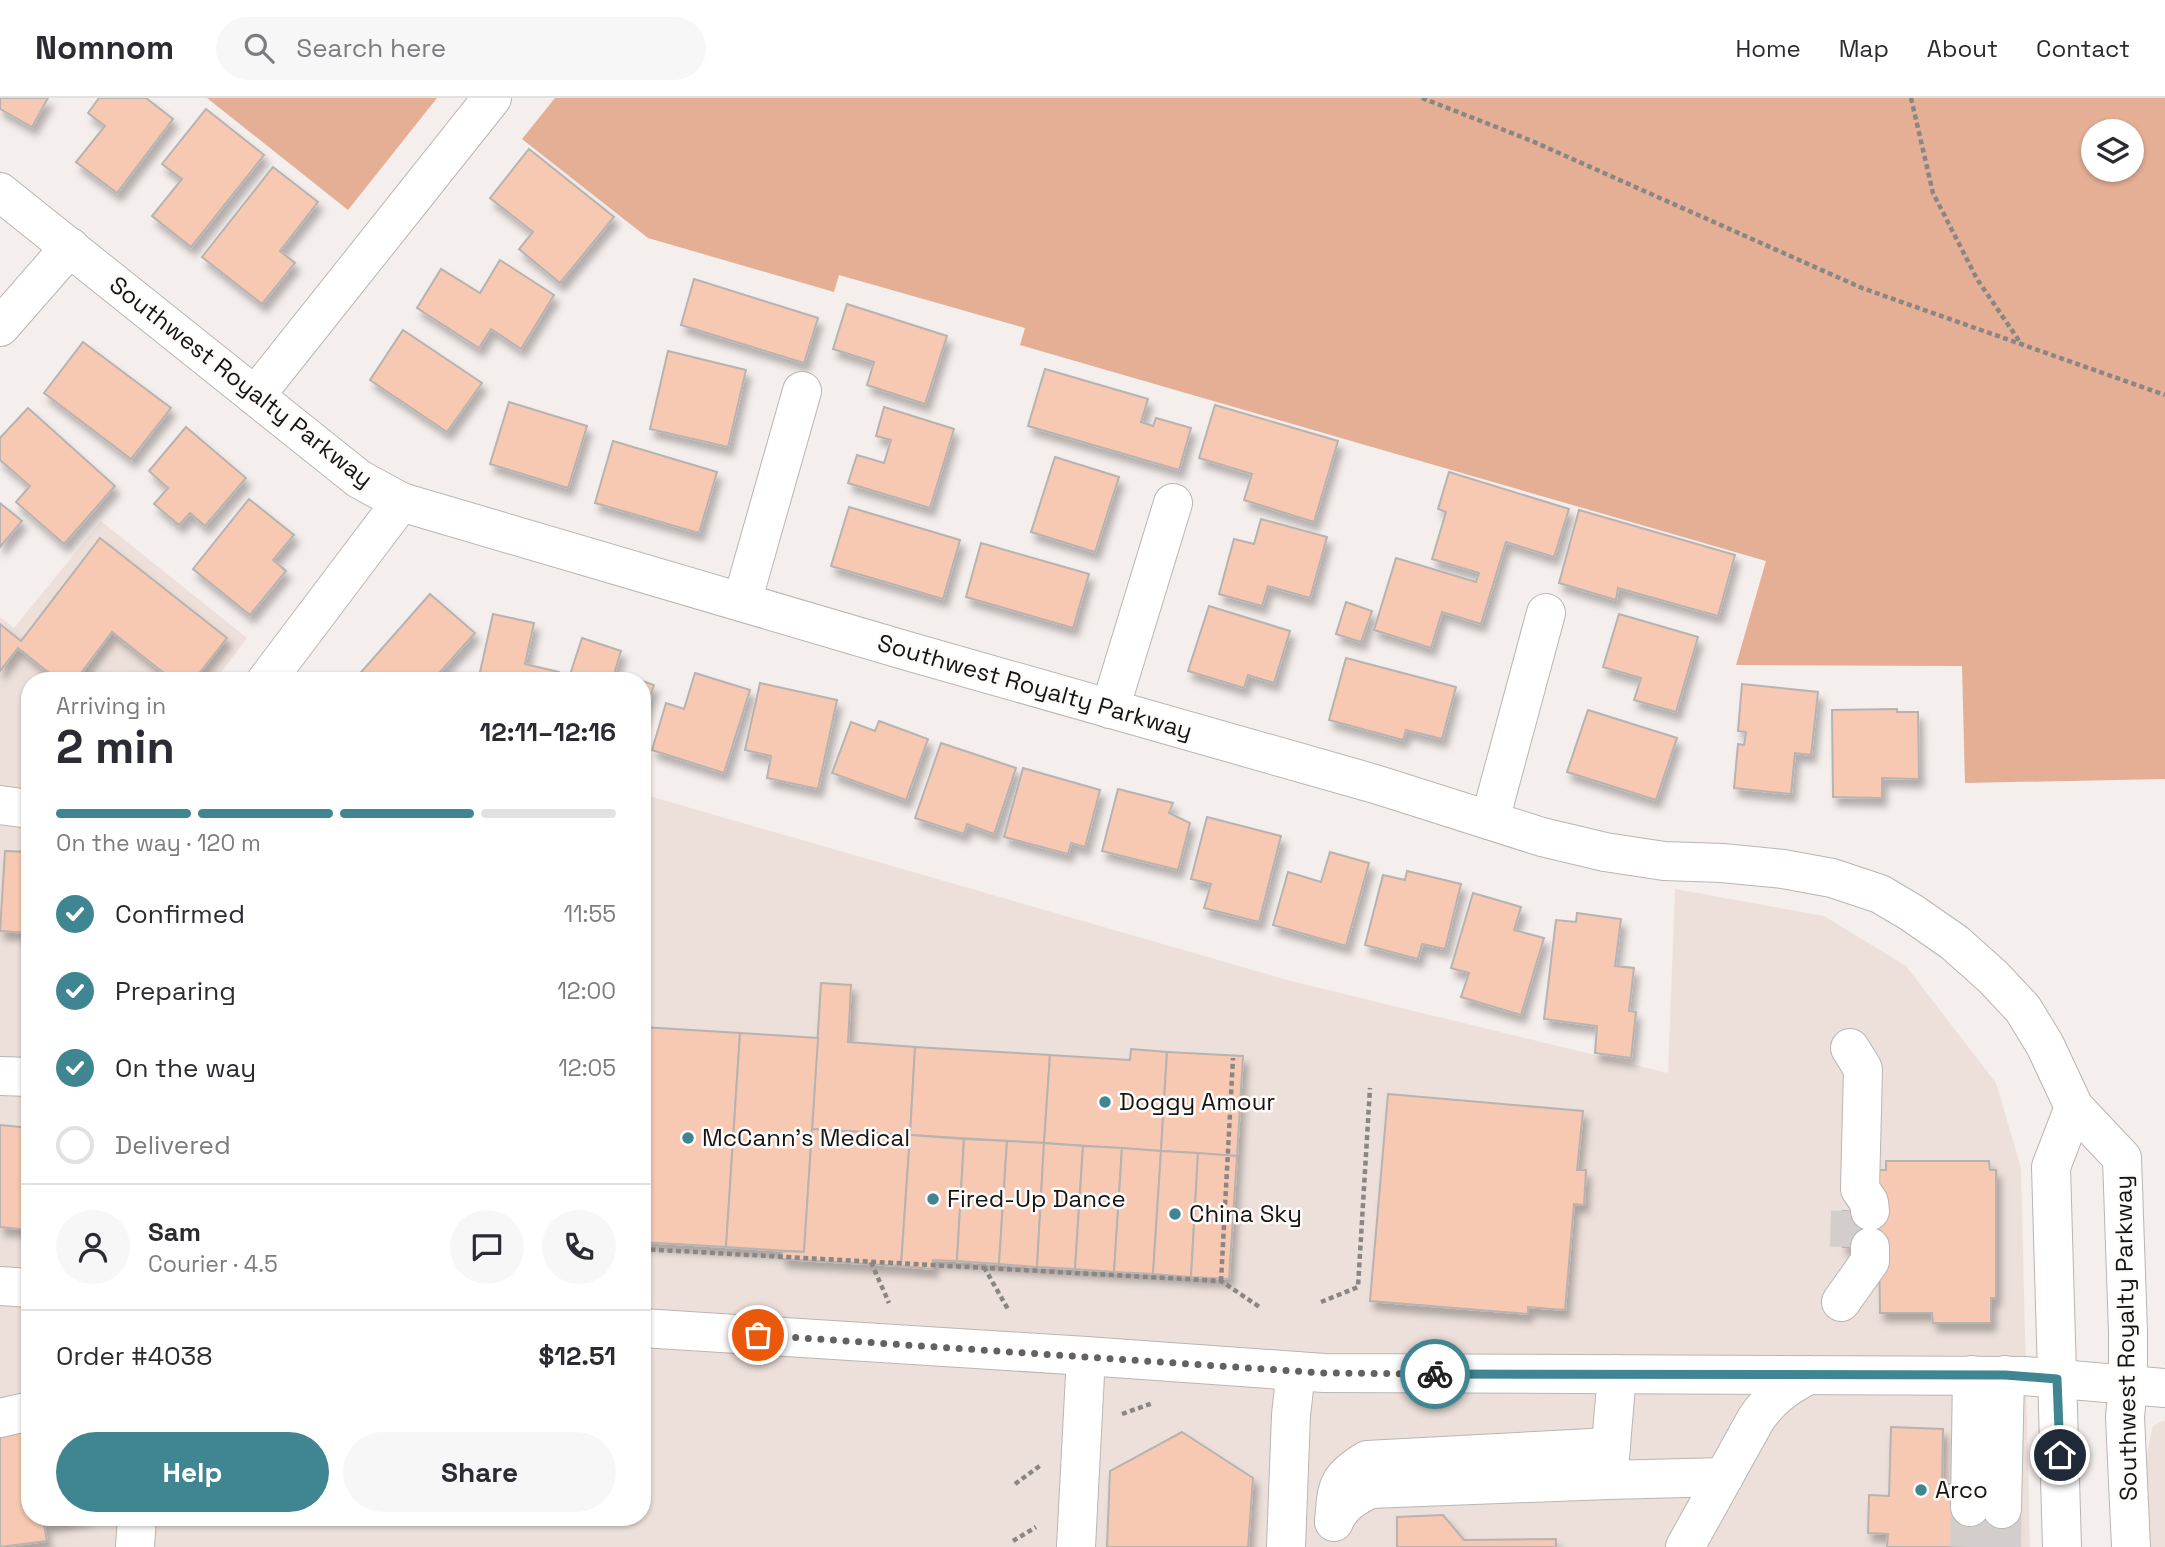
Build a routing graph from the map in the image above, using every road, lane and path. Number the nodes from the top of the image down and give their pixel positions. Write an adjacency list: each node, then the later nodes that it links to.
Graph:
1 (492, 98): 10 (street)
2 (1422, 98): 7 (path)
3 (1911, 98): 7 (path)
4 (0, 192): 5 (street, Southwest Royalty Parkway)
5 (70, 247): 6 (street); 10 (street, Southwest Royalty Parkway)
6 (0, 327)
7 (2023, 346): 9 (path)
8 (802, 391): 13 (street)
9 (2165, 395)
10 (255, 396): 11 (street, Southwest Royalty Parkway)
11 (401, 502): 13 (street, Southwest Royalty Parkway); 15 (street)
12 (1173, 503): 16 (street)
13 (742, 601): 16 (street, Southwest Royalty Parkway)
14 (1546, 613): 19 (street)
15 (273, 672)
16 (1110, 709): 19 (street, Southwest Royalty Parkway)
17 (0, 805): 18 (street)
18 (21, 808)
19 (1490, 820): 25 (street, Southwest Royalty Parkway)
20 (1850, 1048): 26 (street)
21 (1233, 1059): 29 (path)
22 (0, 1076): 23 (street)
23 (21, 1077)
24 (1370, 1088): 32 (path)
25 (2074, 1107): 41 (street); 42 (street, Southwest Royalty Parkway)
26 (1857, 1241)
27 (651, 1250): 28 (path)
28 (871, 1262): 29 (path); 33 (path)
29 (1221, 1281): 34 (path)
30 (0, 1286): 31 (street)
31 (21, 1287)
32 (1321, 1302)
33 (891, 1308)
34 (1261, 1308)
35 (651, 1329): 36 (street)
36 (1086, 1356): 37 (street); 55 (street)
37 (1296, 1371): 38 (street); 56 (street)
38 (1617, 1374): 39 (street); 49 (street)
39 (1808, 1375): 40 (street); 50 (street)
40 (1989, 1375): 41 (street); 51 (street)
41 (2057, 1379): 42 (street); 58 (street)
42 (2146, 1387): 59 (street, Southwest Royalty Parkway)
43 (21, 1393): 44 (street)
44 (0, 1398)
45 (1156, 1402): 47 (path)
46 (21, 1413): 48 (street)
47 (1118, 1416)
48 (0, 1418)
49 (1610, 1452): 50 (street); 52 (street); 52 (street)
50 (1724, 1477): 57 (street)
51 (1986, 1508)
52 (1335, 1519)
53 (136, 1526): 54 (street)
54 (135, 1547)
55 (1076, 1547)
56 (1286, 1547)
57 (1685, 1547)
58 (2062, 1547)
59 (2131, 1547)

